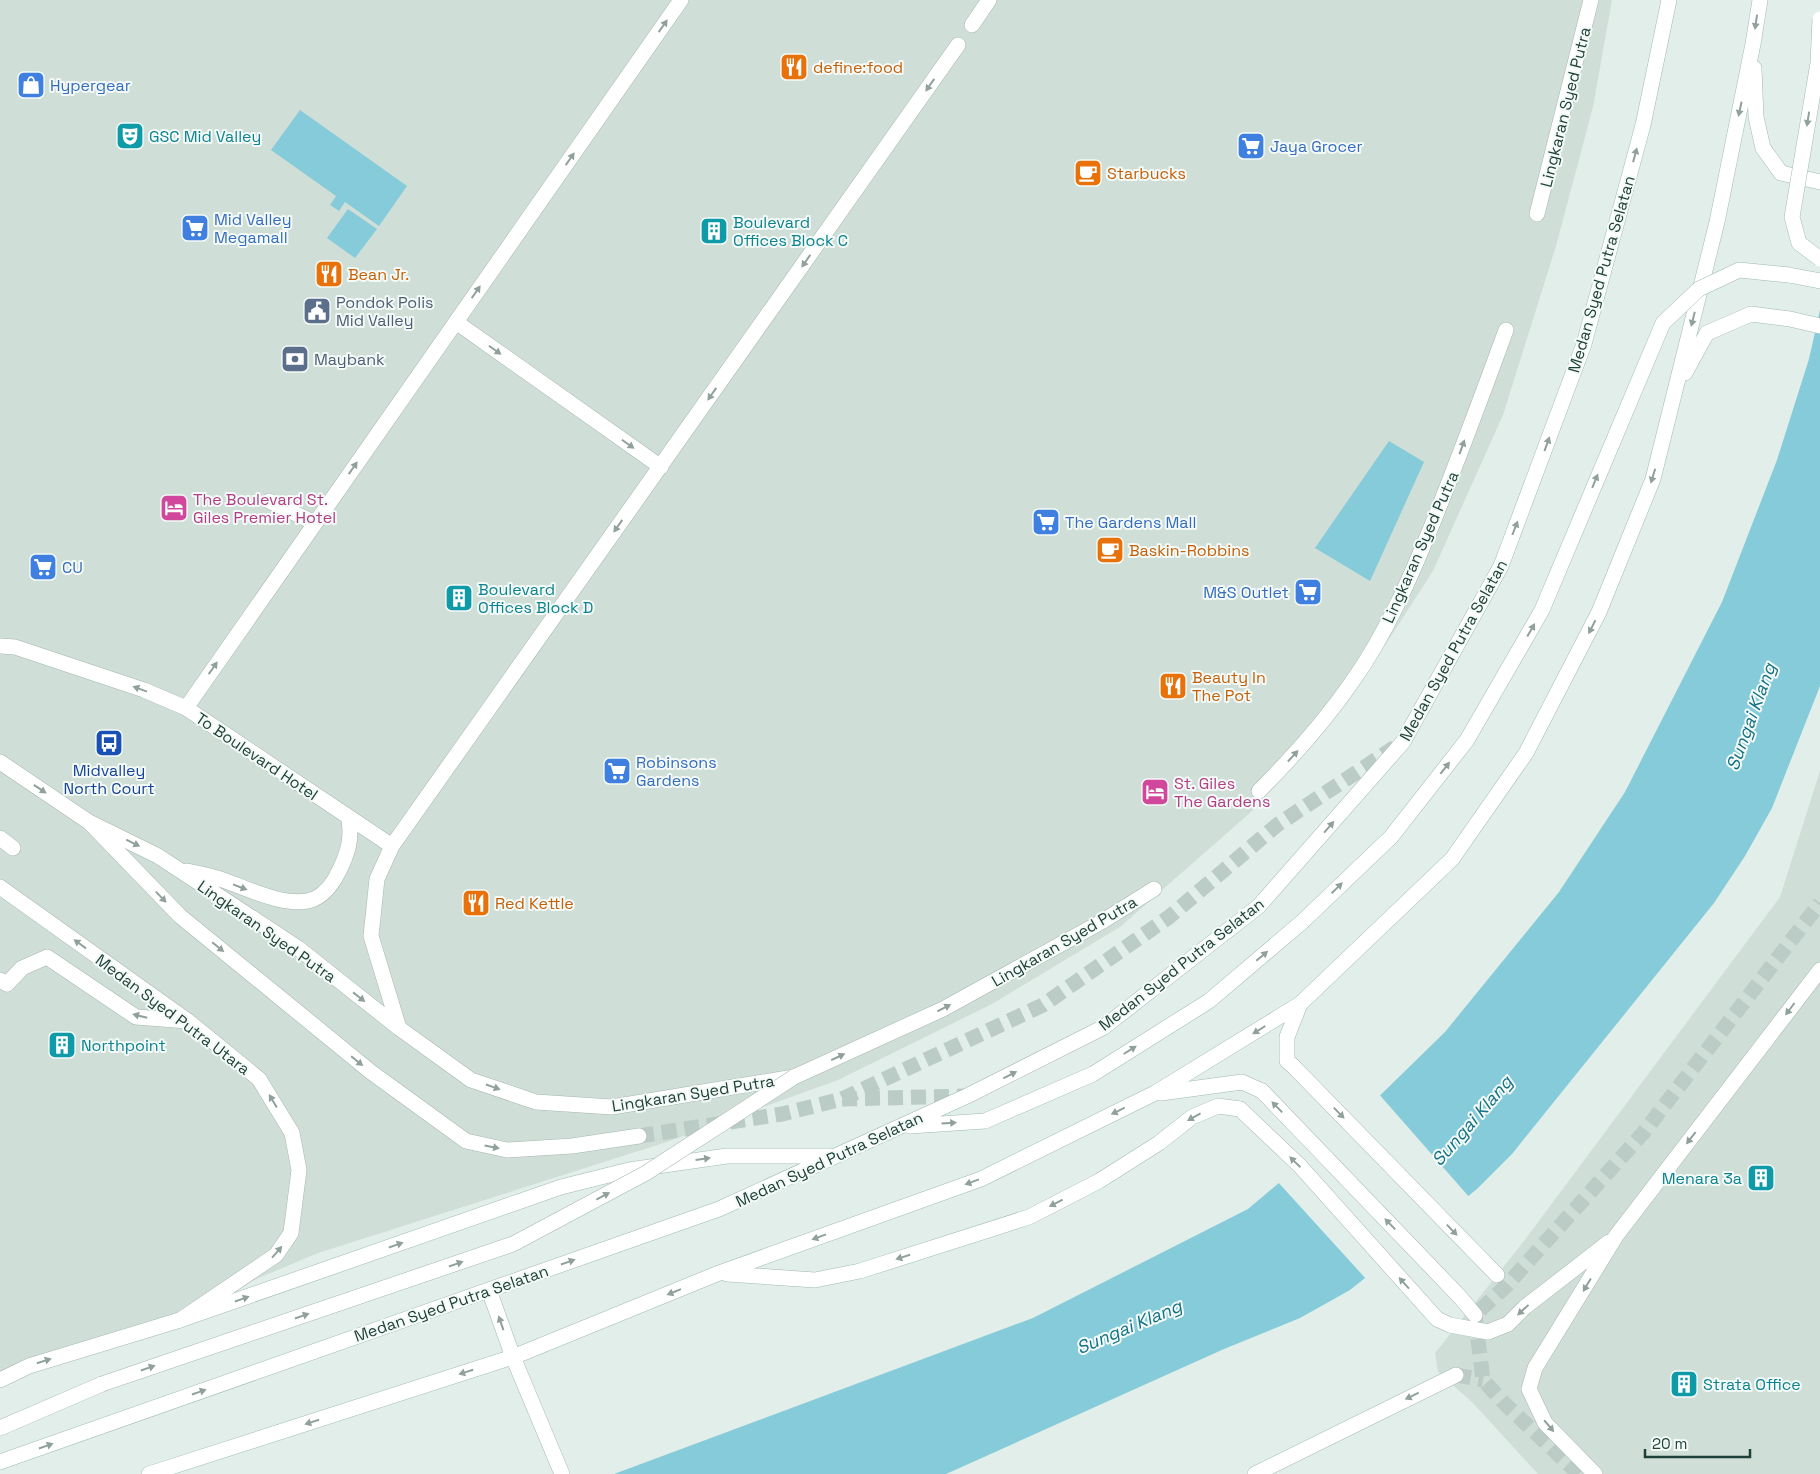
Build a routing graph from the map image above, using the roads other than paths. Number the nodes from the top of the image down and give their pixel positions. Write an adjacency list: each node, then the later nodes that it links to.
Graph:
1 (681, 0): 14 (main road, To Boulevard Hotel, one-way to 1)
2 (989, 0): 7 (main road)
3 (1669, 0): 40 (main road, Medan Syed Putra Selatan, one-way to 3)
4 (1760, 0): 8 (main road, one-way to 8)
5 (1590, 3): 11 (main road, Lingkaran Syed Putra)
6 (1820, 19): 12 (main road, one-way to 12, bridge)
7 (972, 25)
8 (1753, 44): 10 (main road); 17 (main road, one-way to 17)
9 (958, 46): 18 (main road, one-way to 18)
10 (1820, 182)
11 (1537, 214)
12 (1820, 259)
13 (1820, 282): 40 (main road, one-way to 13, bridge)
14 (456, 322): 18 (main road, one-way to 18); 20 (main road, To Boulevard Hotel, one-way to 14)
15 (1820, 326): 17 (main road)
16 (1506, 330): 24 (main road, Lingkaran Syed Putra, one-way to 16)
17 (1675, 392): 35 (main road, one-way to 35)
18 (661, 467): 28 (main road, one-way to 28)
19 (269, 501): 20 (main road)
20 (315, 523): 22 (main road, To Boulevard Hotel, one-way to 20)
21 (0, 646): 22 (main road, one-way to 21)
22 (186, 708): 25 (main road, To Boulevard Hotel)
23 (0, 762): 26 (main road, Lingkaran Syed Putra, one-way to 26)
24 (1259, 791)
25 (349, 820): 28 (main road, To Boulevard Hotel); 30 (main road, one-way to 25)
26 (89, 822): 30 (main road, Lingkaran Syed Putra, one-way to 30); 41 (main road, Lingkaran Syed Putra, one-way to 41)
27 (0, 838): 29 (main road)
28 (392, 846): 37 (main road)
29 (14, 848)
30 (176, 868): 37 (main road, Lingkaran Syed Putra, one-way to 37)
31 (0, 886): 36 (main road, Medan Syed Putra Utara, one-way to 31)
32 (1154, 889): 38 (main road, Lingkaran Syed Putra, one-way to 32)
33 (1820, 970): 43 (main road, one-way to 43)
34 (0, 980): 36 (main road, one-way to 34)
35 (1300, 1004): 39 (main road, one-way to 39); 44 (main road, one-way to 44)
36 (188, 1021): 48 (main road, Medan Syed Putra Utara, one-way to 36)
37 (399, 1028): 38 (main road, Lingkaran Syed Putra, one-way to 38)
38 (794, 1077): 52 (main road, one-way to 38, bridge)
39 (1155, 1093): 45 (main road, one-way to 45); 47 (main road, one-way to 39)
40 (901, 1127): 42 (main road, Medan Syed Putra Selatan)
41 (639, 1136)
42 (836, 1156): 46 (main road, Medan Syed Putra Selatan, one-way to 42); 48 (main road, one-way to 42)
43 (1616, 1236): 45 (main road, one-way to 45); 57 (main road, one-way to 57)
44 (1494, 1272)
45 (719, 1274): 49 (main road, one-way to 49)
46 (489, 1290): 49 (main road, one-way to 46); 53 (main road, Medan Syed Putra Selatan, one-way to 46)
47 (1475, 1316)
48 (180, 1320): 51 (main road, Medan Syed Putra Utara, one-way to 48)
49 (513, 1357): 54 (main road, one-way to 54); 55 (main road)
50 (1456, 1375): 56 (main road, one-way to 56)
51 (0, 1380)
52 (0, 1428)
53 (0, 1462)
54 (149, 1474)
55 (562, 1474)
56 (1255, 1474)
57 (1595, 1474)

